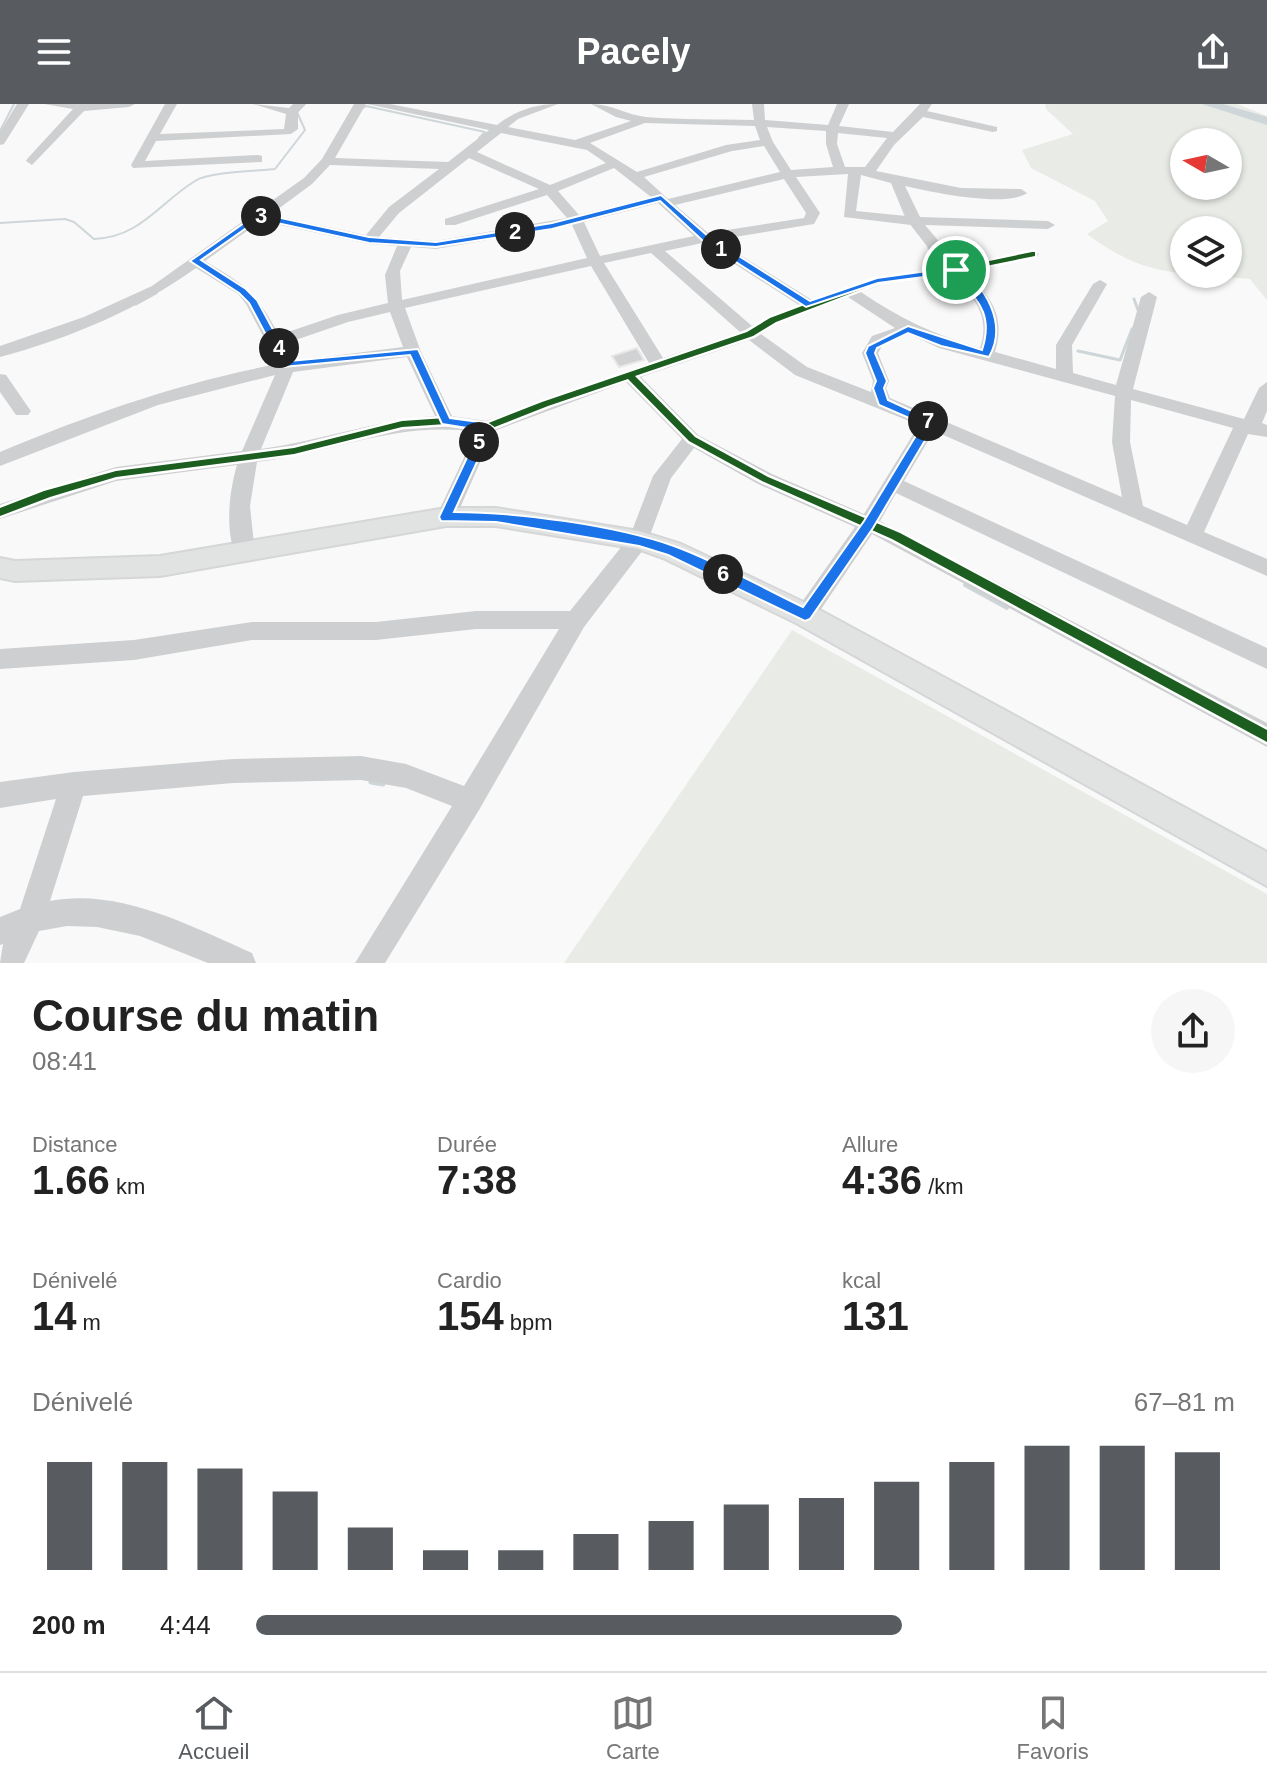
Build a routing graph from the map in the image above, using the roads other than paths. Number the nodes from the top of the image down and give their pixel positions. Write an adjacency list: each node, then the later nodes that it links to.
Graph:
1 (23, 104): 25 (street)
2 (50, 104): 14 (street)
3 (129, 104): 14 (street)
4 (171, 104): 24 (street)
5 (259, 104): 15 (street)
6 (360, 104): 31 (street)
7 (373, 104): 17 (street)
8 (426, 104): 17 (street)
9 (597, 104): 18 (street)
10 (665, 104): 18 (street)
11 (758, 104): 19 (street)
12 (843, 104): 20 (street)
13 (544, 105): 22 (street)
14 (81, 107): 30 (street)
15 (295, 108): 24 (street)
16 (924, 108): 21 (street); 23 (street)
17 (412, 114): 22 (street)
18 (650, 120): 19 (street); 27 (street)
19 (760, 123): 20 (street); 26 (street)
20 (833, 127): 23 (street); 34 (street)
21 (993, 129)
22 (495, 130): 27 (street); 28 (street)
23 (897, 136): 34 (street)
24 (153, 138): 29 (street)
25 (0, 141)
26 (767, 142): 35 (street); 36 (street)
27 (579, 143): 32 (street)
28 (469, 153): 33 (street); 38 (street)
29 (258, 159)
30 (32, 161)
31 (327, 161): 33 (street); 42 (street)
32 (616, 163): 36 (street); 38 (street)
33 (452, 166): 49 (street)
34 (854, 172): 35 (street); 37 (street); 44 (street)
35 (786, 173): 41 (street); 48 (street)
36 (635, 176): 41 (street)
37 (897, 183): 40 (street); 44 (street)
38 (551, 190): 43 (street); 45 (street)
39 (1021, 193): 40 (street)
40 (981, 196): 46 (street)
41 (664, 200): 43 (street); 48 (street)
42 (258, 216): 49 (street); 53 (street)
43 (576, 220): 50 (street); 54 (street)
44 (913, 221): 46 (street); 55 (street)
45 (450, 222)
46 (1003, 224): 47 (street)
47 (1048, 225)
48 (706, 239): 51 (street); 60 (street)
49 (369, 240): 50 (street)
50 (405, 245): 59 (street)
51 (654, 248): 54 (street); 62 (street)
52 (1032, 254): 55 (street)
53 (194, 261): 63 (street); 65 (street)
54 (595, 261): 59 (street); 68 (street)
55 (956, 270): 57 (street); 66 (street)
56 (1100, 284): 70 (street)
57 (849, 291): 60 (street); 61 (street)
58 (1149, 297): 73 (street)
59 (397, 305): 63 (street); 64 (street)
60 (809, 305): 62 (street)
61 (908, 329): 66 (street); 74 (street)
62 (750, 334): 68 (street); 74 (street)
63 (276, 341): 67 (street)
64 (414, 351): 67 (street); 76 (street)
65 (0, 352)
66 (986, 354): 70 (street)
67 (287, 365): 81 (street); 82 (street)
68 (659, 365): 69 (street)
69 (630, 376): 78 (street); 80 (street)
70 (1065, 377): 73 (street)
71 (0, 379): 75 (street)
72 (1267, 388): 79 (street)
73 (1126, 392): 79 (street); 84 (street)
74 (883, 402): 77 (street)
75 (22, 411)
76 (446, 421): 78 (street); 82 (street)
77 (930, 422): 83 (street); 84 (street)
78 (487, 427): 86 (street)
79 (1258, 428): 88 (street)
80 (692, 439): 87 (street); 89 (street)
81 (0, 459)
82 (248, 459): 85 (street); 90 (street)
83 (894, 484): 87 (street); 96 (street)
84 (1134, 509): 88 (street)
85 (0, 512)
86 (446, 517): 89 (main road); 90 (main road)
87 (868, 524): 93 (street); 97 (street)
88 (1193, 535): 92 (street)
89 (639, 540): 93 (main road); 94 (street)
90 (245, 554): 91 (main road)
91 (0, 568)
92 (1267, 568)
93 (805, 615): 101 (main road)
94 (576, 620): 95 (street); 100 (street)
95 (0, 659)
96 (1267, 659)
97 (1267, 736)
98 (74, 784): 99 (street); 100 (street); 102 (street)
99 (0, 795)
100 (470, 801): 106 (street)
101 (1267, 870)
102 (31, 918): 103 (street); 104 (street); 105 (street)
103 (0, 931)
104 (9, 963)
105 (242, 963)
106 (369, 963)

